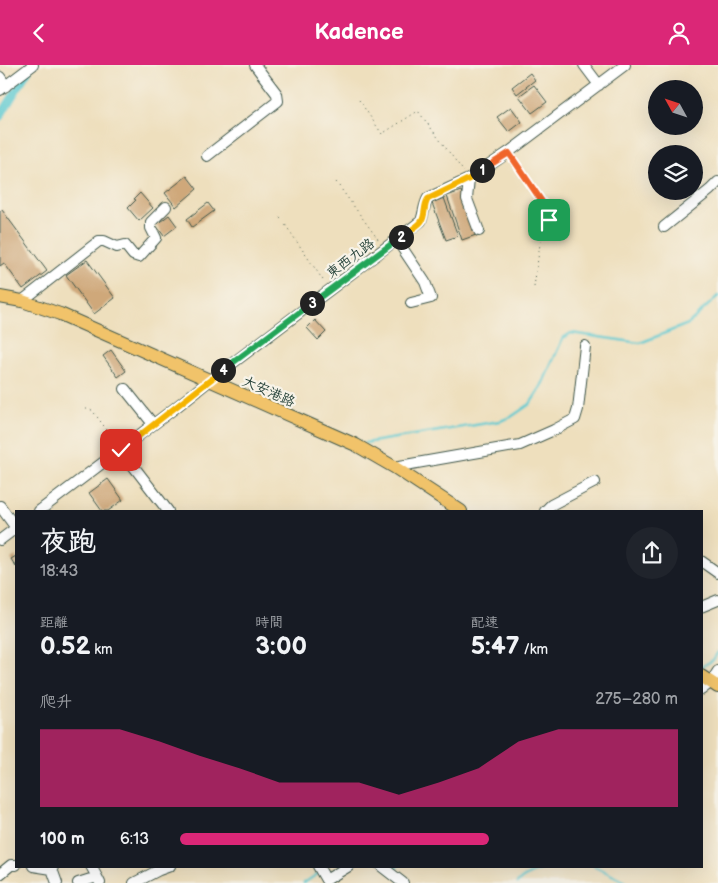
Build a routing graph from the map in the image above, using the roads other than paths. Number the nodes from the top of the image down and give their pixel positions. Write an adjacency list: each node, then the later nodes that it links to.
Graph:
1 (24, 65): 6 (street)
2 (33, 65): 6 (street)
3 (255, 65): 9 (street)
4 (584, 65): 8 (street)
5 (625, 65): 8 (street, 東西九路)
6 (16, 78): 7 (street)
7 (2, 84)
8 (599, 85): 10 (street, 東西九路)
9 (207, 156)
10 (469, 179): 14 (street); 15 (street, 東西九路)
11 (718, 182): 13 (street)
12 (166, 207): 17 (street)
13 (664, 227)
14 (479, 231)
15 (397, 240): 18 (street); 20 (street, 東西九路)
16 (0, 297): 17 (main road, 大安港路)
17 (22, 301): 20 (main road, 大安港路)
18 (411, 303)
19 (585, 346): 24 (street)
20 (209, 381): 22 (street, 東西九路); 24 (main road, 大安港路)
21 (125, 389): 22 (street)
22 (153, 424): 23 (street, 東西九路)
23 (121, 450): 27 (street, 東西九路); 28 (street)
24 (394, 467): 29 (main road, 大安港路)
25 (595, 482): 30 (street)
26 (0, 506): 31 (street)
27 (40, 510)
28 (167, 510)
29 (459, 510)
30 (546, 510)
31 (15, 527)
32 (15, 529): 33 (street)
33 (0, 541)
34 (703, 562): 35 (street)
35 (718, 573)
36 (718, 600): 37 (street)
37 (703, 606)
38 (718, 671): 39 (street)
39 (708, 684)
40 (15, 865): 46 (street)
41 (46, 868): 49 (street)
42 (92, 868): 48 (street)
43 (164, 868): 51 (street)
44 (343, 868): 47 (street)
45 (384, 868): 52 (street)
46 (0, 874)
47 (321, 875)
48 (98, 880): 50 (street)
49 (56, 883)
50 (78, 883)
51 (134, 883)
52 (404, 883)

